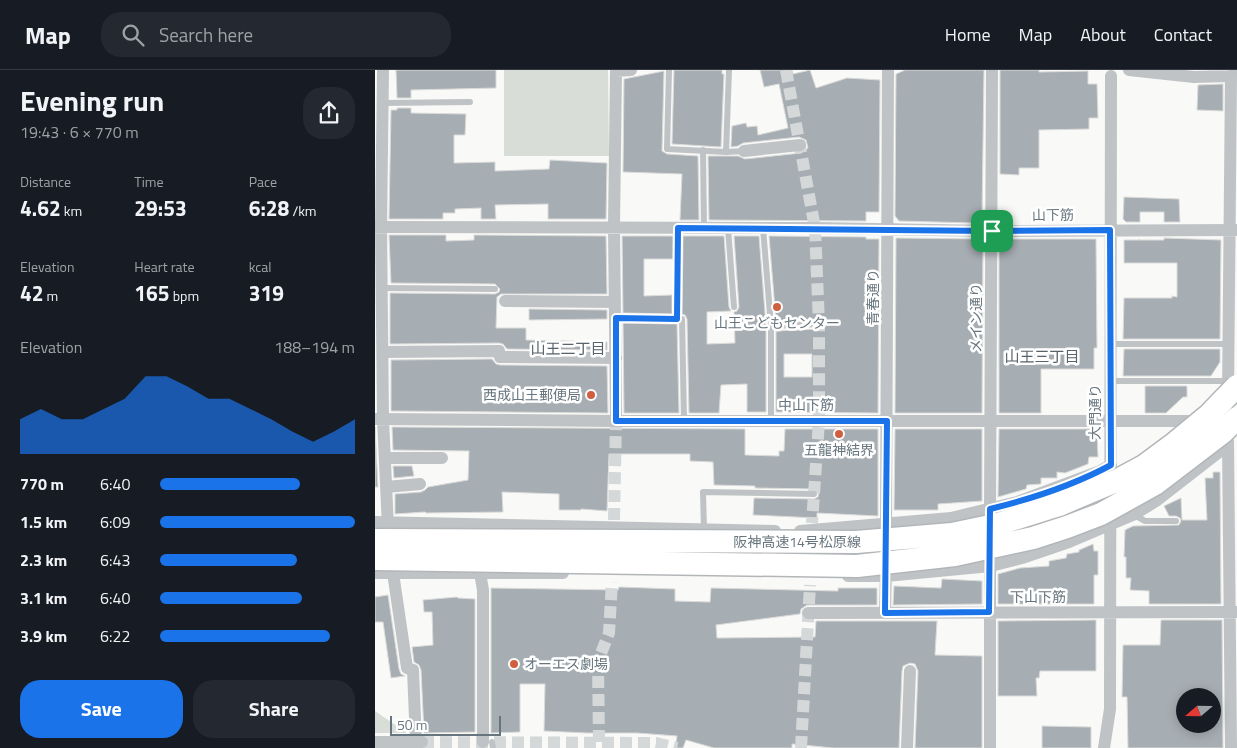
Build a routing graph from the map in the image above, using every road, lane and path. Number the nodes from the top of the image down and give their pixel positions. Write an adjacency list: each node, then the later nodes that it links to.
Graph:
1 (631, 70): 18 (street)
2 (669, 70): 14 (lane)
3 (729, 70): 16 (lane)
4 (888, 70): 23 (street, 青春通り)
5 (992, 70): 26 (street, メイン通り)
6 (1123, 70): 9 (street)
7 (1129, 70): 10 (street)
8 (383, 71): 12 (street)
9 (1107, 73): 24 (street, 大門通り)
10 (1234, 74): 25 (street)
11 (470, 102): 12 (lane)
12 (382, 103): 17 (street)
13 (801, 145): 15 (street)
14 (703, 150): 16 (lane); 20 (lane)
15 (743, 151): 16 (lane)
16 (727, 152)
17 (378, 226): 18 (street, 山下筋); 27 (street)
18 (614, 227): 19 (street, 山下筋); 30 (street)
19 (678, 228): 20 (street, 山下筋); 33 (lane)
20 (704, 228): 21 (street, 山下筋)
21 (728, 228): 22 (street, 山下筋); 31 (lane)
22 (763, 228): 23 (street, 山下筋); 35 (lane)
23 (888, 230): 26 (street, 山下筋); 48 (street, 青春通り)
24 (1110, 230): 25 (street, 山下筋); 26 (street, 山下筋); 36 (street, 大門通り)
25 (1234, 230): 37 (street)
26 (992, 231): 49 (street, メイン通り)
27 (381, 288): 28 (lane); 38 (street)
28 (495, 289)
29 (505, 301): 30 (street)
30 (615, 302): 32 (street)
31 (734, 306)
32 (616, 318): 33 (lane); 39 (street)
33 (677, 319): 45 (lane)
34 (819, 324): 35 (lane)
35 (771, 326): 46 (lane)
36 (1110, 344): 37 (lane); 42 (street, 大門通り)
37 (1229, 344): 41 (street)
38 (383, 352): 39 (street); 43 (street)
39 (616, 358): 47 (street)
40 (1237, 362): 41 (street)
41 (1231, 380): 42 (lane); 44 (street); 63 (highway, 阪神高速14号松原線, bridge)
42 (1110, 381): 50 (street, 大門通り)
43 (379, 419): 47 (street, 中山下筋); 52 (street)
44 (1234, 419): 50 (street, 中山下筋); 51 (street); 67 (highway, 阪神高速14号松原線, bridge)
45 (684, 420): 46 (street, 中山下筋); 47 (street, 中山下筋)
46 (771, 420): 48 (street, 中山下筋)
47 (616, 421)
48 (887, 421): 49 (street, 中山下筋); 61 (street, 青春通り)
49 (991, 421): 50 (street, 中山下筋); 58 (street, メイン通り)
50 (1109, 421): 54 (street, 大門通り)
51 (1228, 446): 59 (street); 77 (street)
52 (385, 458): 53 (street); 56 (street)
53 (442, 458)
54 (1111, 465): 58 (street); 62 (street, 大門通り)
55 (420, 484): 56 (street)
56 (386, 487): 63 (street)
57 (814, 494): 64 (lane)
58 (990, 509): 61 (street); 69 (street, メイン通り)
59 (1134, 515): 60 (lane); 62 (street)
60 (1176, 521)
61 (886, 524): 64 (street); 74 (street, 青春通り)
62 (1109, 526): 69 (street); 76 (street, 大門通り)
63 (379, 528): 64 (street); 72 (street)
64 (704, 530)
65 (614, 536): 68 (street)
66 (811, 538): 70 (street)
67 (375, 559)
68 (613, 566)
69 (991, 566): 74 (street); 75 (street, メイン通り)
70 (810, 569)
71 (375, 573): 72 (street)
72 (393, 573): 73 (street); 81 (street)
73 (480, 573): 74 (street); 82 (street)
74 (886, 576): 79 (street, 青春通り)
75 (989, 612): 76 (street, 下山下筋); 79 (street, 下山下筋); 84 (street, メイン通り)
76 (1110, 612): 77 (street, 下山下筋); 85 (street, 大門通り)
77 (1233, 612): 86 (street)
78 (809, 613): 79 (street, 下山下筋)
79 (885, 613)
80 (910, 672): 83 (street)
81 (381, 744)
82 (489, 744)
83 (907, 748)
84 (990, 748)
85 (1105, 748)
86 (1231, 748)

